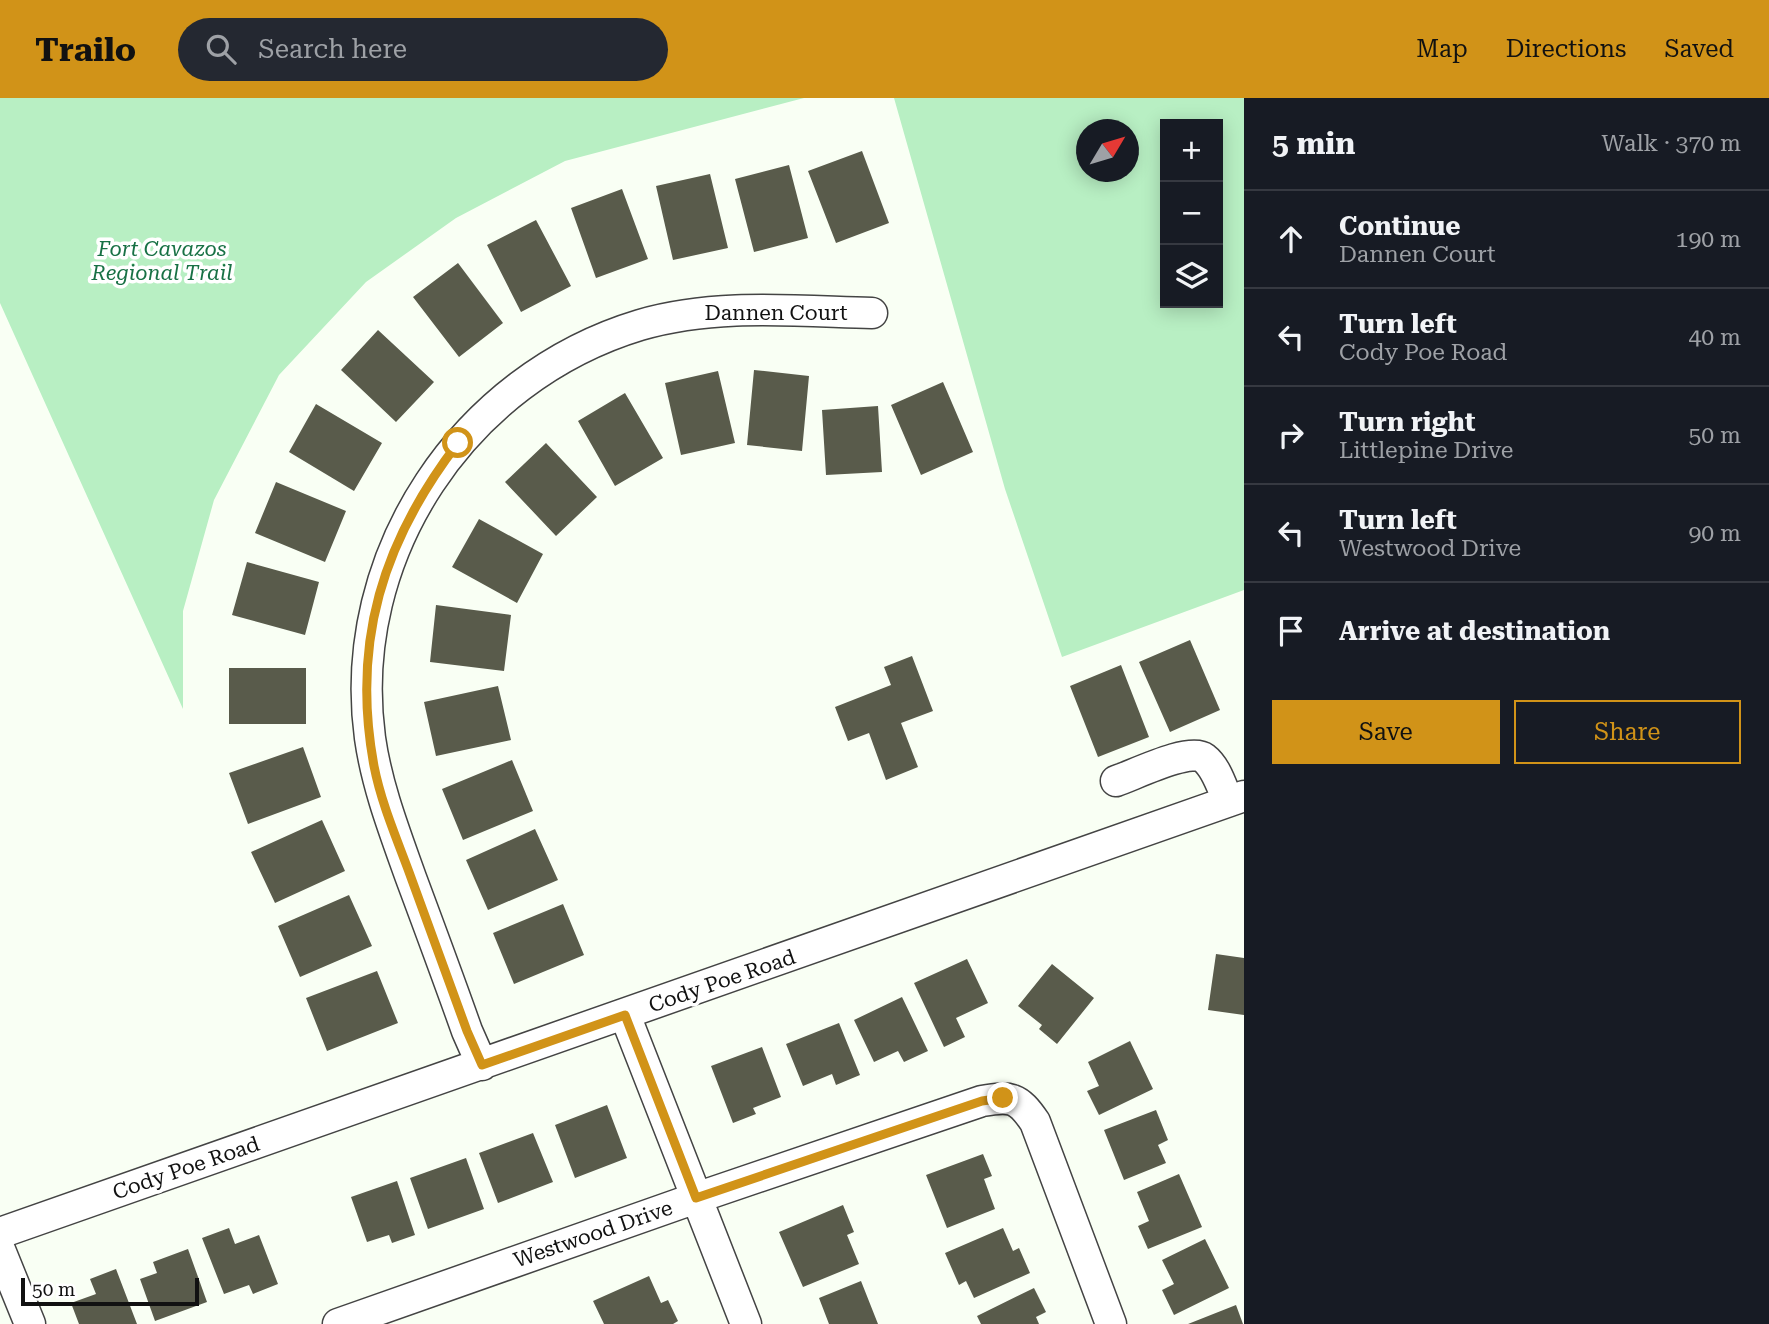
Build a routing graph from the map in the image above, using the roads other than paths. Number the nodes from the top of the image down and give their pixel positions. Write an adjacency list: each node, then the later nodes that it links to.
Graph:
1 (872, 313): 5 (street, Dannen Court)
2 (1116, 781): 3 (street)
3 (1236, 799): 4 (street, Cody Poe Road)
4 (625, 1015): 5 (street, Cody Poe Road); 6 (street)
5 (482, 1065): 7 (street, Cody Poe Road)
6 (696, 1198): 9 (street, Westwood Drive); 12 (street); 13 (street, Westwood Drive)
7 (0, 1233)
8 (0, 1250): 10 (street)
9 (382, 1317): 11 (street, Westwood Drive)
10 (30, 1324)
11 (338, 1324)
12 (746, 1324)
13 (1111, 1324)

